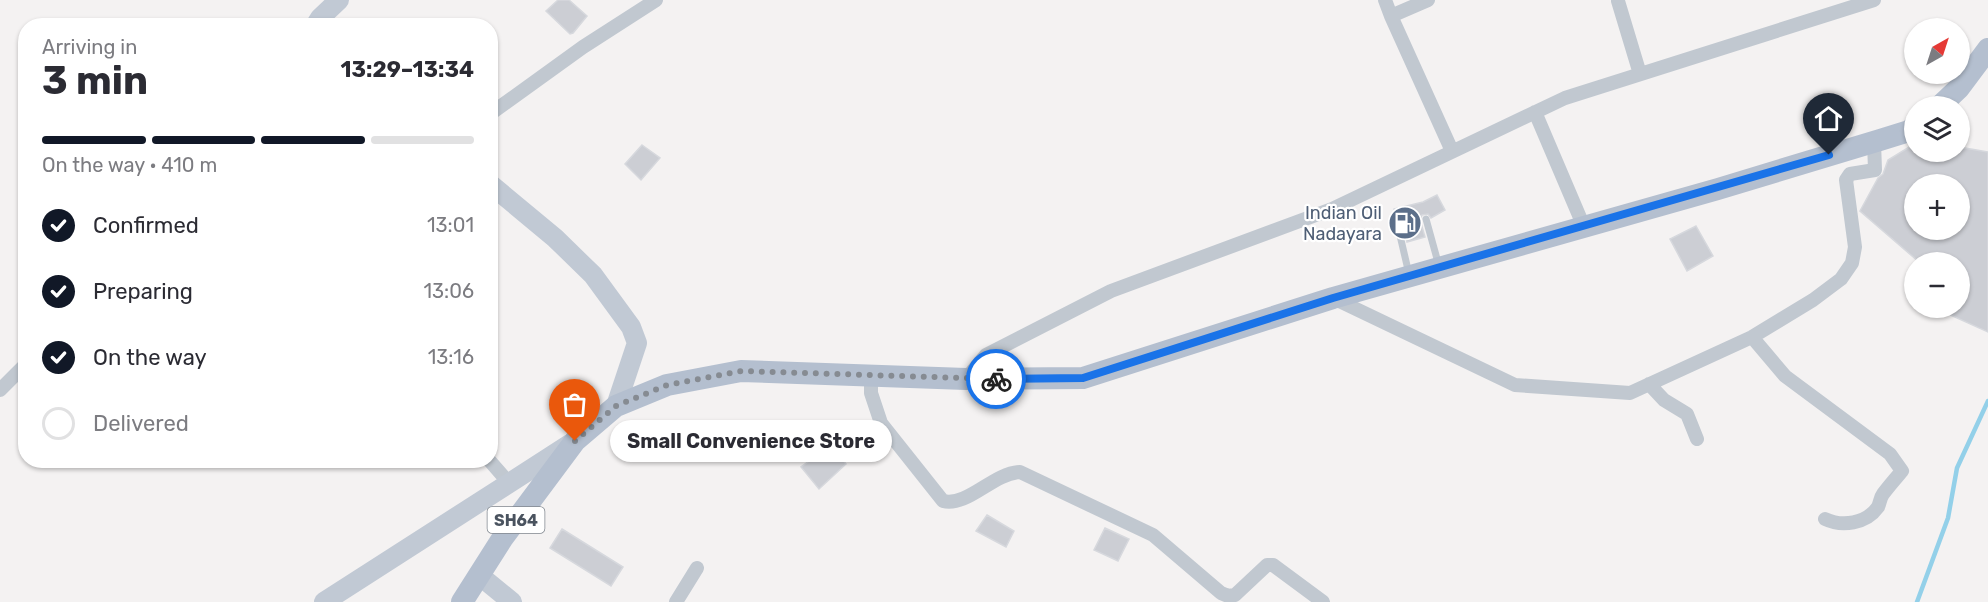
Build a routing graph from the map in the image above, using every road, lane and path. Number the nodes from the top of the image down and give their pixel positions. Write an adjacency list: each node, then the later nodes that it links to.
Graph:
1 (339, 0): 8 (main road)
2 (656, 0): 12 (street)
3 (1385, 0): 7 (street)
4 (1428, 0): 7 (street)
5 (1874, 0): 10 (street)
6 (1618, 1): 10 (street)
7 (1391, 16): 16 (street)
8 (320, 18)
9 (1988, 50): 11 (main road)
10 (1640, 74): 13 (street)
11 (1951, 96)
12 (498, 108)
13 (1535, 112): 16 (street); 20 (street)
14 (1904, 133): 15 (main road, SH64)
15 (1874, 142): 20 (main road, SH64); 24 (street)
16 (1452, 151): 27 (street)
17 (498, 191): 30 (main road)
18 (1426, 219): 21 (lane)
19 (1398, 226): 22 (lane)
20 (1584, 227): 21 (main road, SH64)
21 (1439, 268): 22 (main road, SH64)
22 (1409, 276): 23 (main road, SH64)
23 (1333, 298): 27 (main road, SH64); 28 (street)
24 (1752, 337): 28 (street); 35 (street)
25 (18, 372): 29 (street)
26 (871, 376): 27 (main road, SH64); 30 (main road, SH64); 42 (street)
27 (966, 379)
28 (1649, 384): 31 (street)
29 (0, 390)
30 (616, 406): 32 (main road, SH64)
31 (1697, 439)
32 (575, 441): 34 (main road); 37 (main road, SH64)
33 (496, 468): 34 (street)
34 (509, 483): 38 (main road)
35 (1825, 519)
36 (698, 568): 41 (street)
37 (479, 574): 39 (main road, SH64); 40 (main road)
38 (324, 602)
39 (462, 602)
40 (512, 602)
41 (676, 602)
42 (1323, 602)

